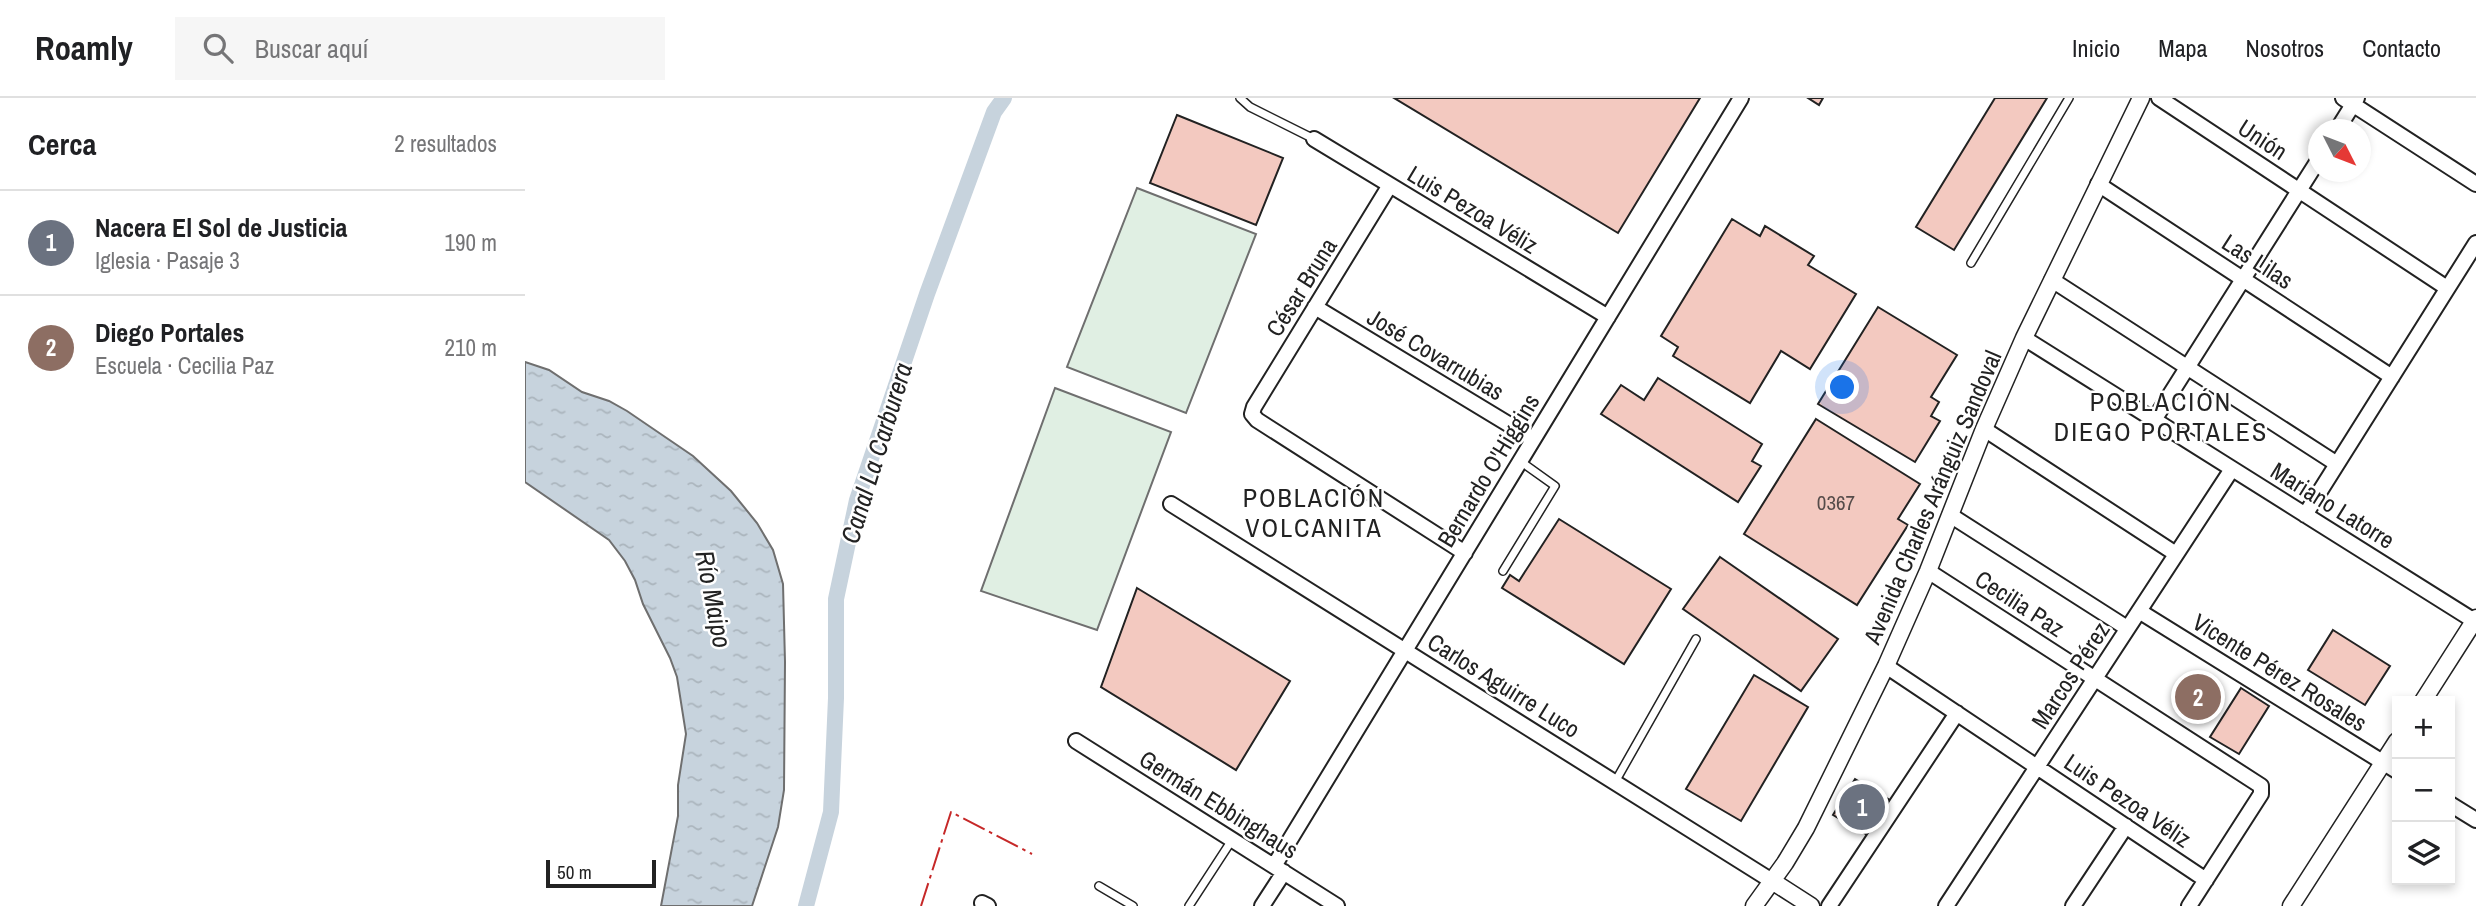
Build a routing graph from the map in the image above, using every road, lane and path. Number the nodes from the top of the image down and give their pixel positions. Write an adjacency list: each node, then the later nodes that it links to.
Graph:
1 (1240, 98): 8 (lane)
2 (1741, 98): 20 (street, Bernardo O'Higgins)
3 (2070, 98): 15 (lane)
4 (2141, 98): 10 (street, Avenida Charles Aránguiz Sandoval)
5 (2159, 98): 13 (street, Unión)
6 (2351, 100): 7 (street); 11 (street)
7 (2342, 119)
8 (1314, 139): 12 (street, Luis Pezoa Véliz)
9 (2308, 176): 13 (street)
10 (2098, 184): 16 (street, Las Lilas); 17 (street, Avenida Charles Aránguiz Sandoval)
11 (2476, 184)
12 (1390, 186): 19 (street, César Bruna); 20 (street, Luis Pezoa Véliz)
13 (2299, 190): 16 (street); 18 (street, Unión)
14 (2476, 243): 18 (street)
15 (1971, 263)
16 (2243, 279): 22 (street); 23 (street, Las Lilas)
17 (2052, 280): 21 (street, Avenida Charles Aránguiz Sandoval); 22 (street)
18 (2447, 288): 23 (street)
19 (1315, 307): 26 (street, José Covarrubias); 33 (street, César Bruna)
20 (1608, 317): 26 (street, Bernardo O'Higgins)
21 (2024, 338): 24 (street, Mariano Latorre); 25 (street, Avenida Charles Aránguiz Sandoval)
22 (2187, 367): 24 (street); 28 (street)
23 (2392, 377): 28 (street)
24 (2154, 420): 29 (street, Mariano Latorre)
25 (1984, 429): 31 (street, Avenida Charles Aránguiz Sandoval); 34 (street)
26 (1533, 439): 27 (street, Bernardo O'Higgins)
27 (1520, 461): 33 (street, Bernardo O'Higgins); 36 (lane)
28 (2337, 464): 32 (street)
29 (2232, 469): 32 (street, Mariano Latorre); 34 (street, Marcos Pérez)
30 (1171, 504): 41 (street, Carlos Aguirre Luco)
31 (1950, 515): 35 (street, Avenida Charles Aránguiz Sandoval); 39 (street)
32 (2305, 515): 38 (street, Mariano Latorre)
33 (1465, 553): 41 (street, Bernardo O'Higgins)
34 (2176, 554): 37 (street, Marcos Pérez)
35 (1928, 570): 42 (street, Avenida Charles Aránguiz Sandoval); 43 (street, Cecilia Paz)
36 (1503, 571)
37 (2139, 611): 39 (street, Marcos Pérez); 48 (street, Vicente Pérez Rosales)
38 (2476, 620): 44 (street)
39 (2127, 628): 43 (street, Marcos Pérez)
40 (1696, 639): 49 (lane)
41 (1405, 650): 49 (street, Carlos Aguirre Luco); 54 (street, Bernardo O'Higgins)
42 (1886, 666): 45 (street, Luis Pezoa Véliz); 56 (street, Avenida Charles Aránguiz Sandoval)
43 (2095, 678): 47 (street, Marcos Pérez); 55 (street, Cecilia Paz)
44 (2426, 696)
45 (1957, 713): 47 (street, Luis Pezoa Véliz); 64 (street)
46 (1076, 741): 53 (street, Germán Ebbinghaus)
47 (2037, 766): 52 (street, Luis Pezoa Véliz); 65 (street, Marcos Pérez)
48 (2390, 767): 68 (street)
49 (1615, 783): 56 (street, Carlos Aguirre Luco)
50 (2455, 807): 51 (street)
51 (2476, 820)
52 (2126, 826): 55 (street, Luis Pezoa Véliz); 66 (street)
53 (1232, 840): 54 (street, Germán Ebbinghaus); 59 (lane)
54 (1279, 869): 60 (street, Bernardo O'Higgins); 61 (street, Germán Ebbinghaus)
55 (2206, 880): 67 (street)
56 (1772, 881): 62 (street, Avenida Charles Aránguiz Sandoval); 63 (street, Carlos Aguirre Luco)
57 (1099, 886): 58 (lane)
58 (1133, 906)
59 (1189, 906)
60 (1262, 906)
61 (1337, 906)
62 (1753, 906)
63 (1811, 906)
64 (1829, 906)
65 (1946, 906)
66 (2073, 906)
67 (2189, 906)
68 (2291, 906)

